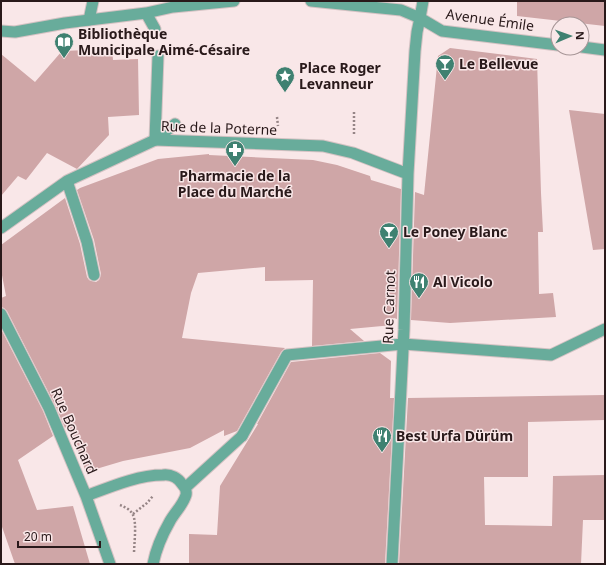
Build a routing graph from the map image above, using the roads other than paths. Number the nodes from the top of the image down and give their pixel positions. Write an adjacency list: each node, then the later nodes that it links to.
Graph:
1 (93, 1): 7 (street)
2 (234, 1): 5 (street)
3 (311, 1): 6 (street, Avenue Émile)
4 (424, 1): 6 (street, Rue Carnot)
5 (146, 13): 7 (street); 8 (street)
6 (420, 18): 10 (street, Avenue Émile); 16 (street, Rue Carnot)
7 (89, 20): 9 (street)
8 (155, 29)
9 (1, 31)
10 (550, 43)
11 (590, 48): 12 (street)
12 (605, 50)
13 (158, 56): 15 (street)
14 (175, 124): 15 (street)
15 (155, 140): 16 (street, Rue de la Poterne); 17 (street, Rue de la Poterne)
16 (408, 174): 22 (street, Rue Carnot)
17 (67, 181): 18 (street, Rue de la Poterne); 19 (street)
18 (1, 228)
19 (94, 275)
20 (1, 314): 24 (street, Rue Bouchard)
21 (605, 329): 22 (street)
22 (403, 344): 23 (street); 27 (street, Rue Carnot)
23 (185, 488): 24 (street); 26 (street)
24 (86, 496): 25 (street, Rue Bouchard)
25 (110, 564)
26 (153, 564)
27 (392, 564)

